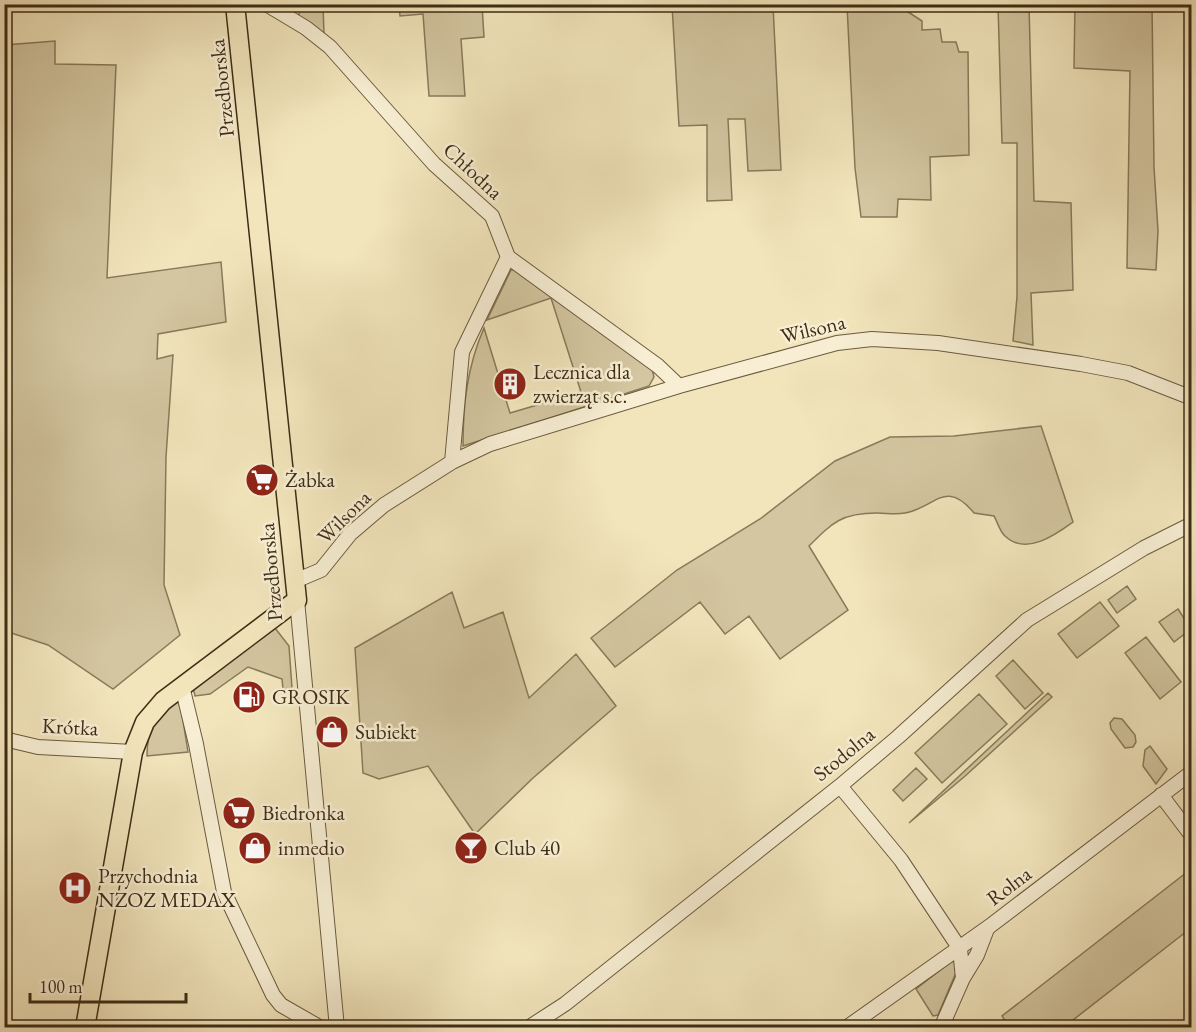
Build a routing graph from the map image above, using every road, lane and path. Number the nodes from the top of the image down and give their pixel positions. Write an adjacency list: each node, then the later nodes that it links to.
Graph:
1 (236, 4): 8 (main road, Przedborska)
2 (266, 4): 3 (street, Chłodna)
3 (508, 257): 4 (street); 6 (street)
4 (679, 386): 5 (street, Wilsona); 6 (street, Wilsona)
5 (1191, 398)
6 (453, 462): 8 (street, Wilsona)
7 (1191, 524): 14 (street, Stodolna)
8 (295, 581): 9 (main road, Przedborska)
9 (297, 600): 10 (main road); 23 (street, Przedborska)
10 (182, 686): 12 (main road); 22 (street)
11 (4, 739): 12 (street, Krótka)
12 (134, 752): 21 (main road)
13 (1191, 772): 15 (street, Rolna)
14 (840, 786): 18 (street); 24 (street, Stodolna)
15 (1161, 795): 16 (street); 17 (street, Rolna)
16 (1191, 836)
17 (987, 929): 18 (street, Rolna); 19 (street)
18 (960, 949): 19 (street); 25 (street, Rolna)
19 (963, 978): 20 (street)
20 (940, 1026)
21 (86, 1028)
22 (321, 1028)
23 (337, 1028)
24 (528, 1028)
25 (846, 1028)

